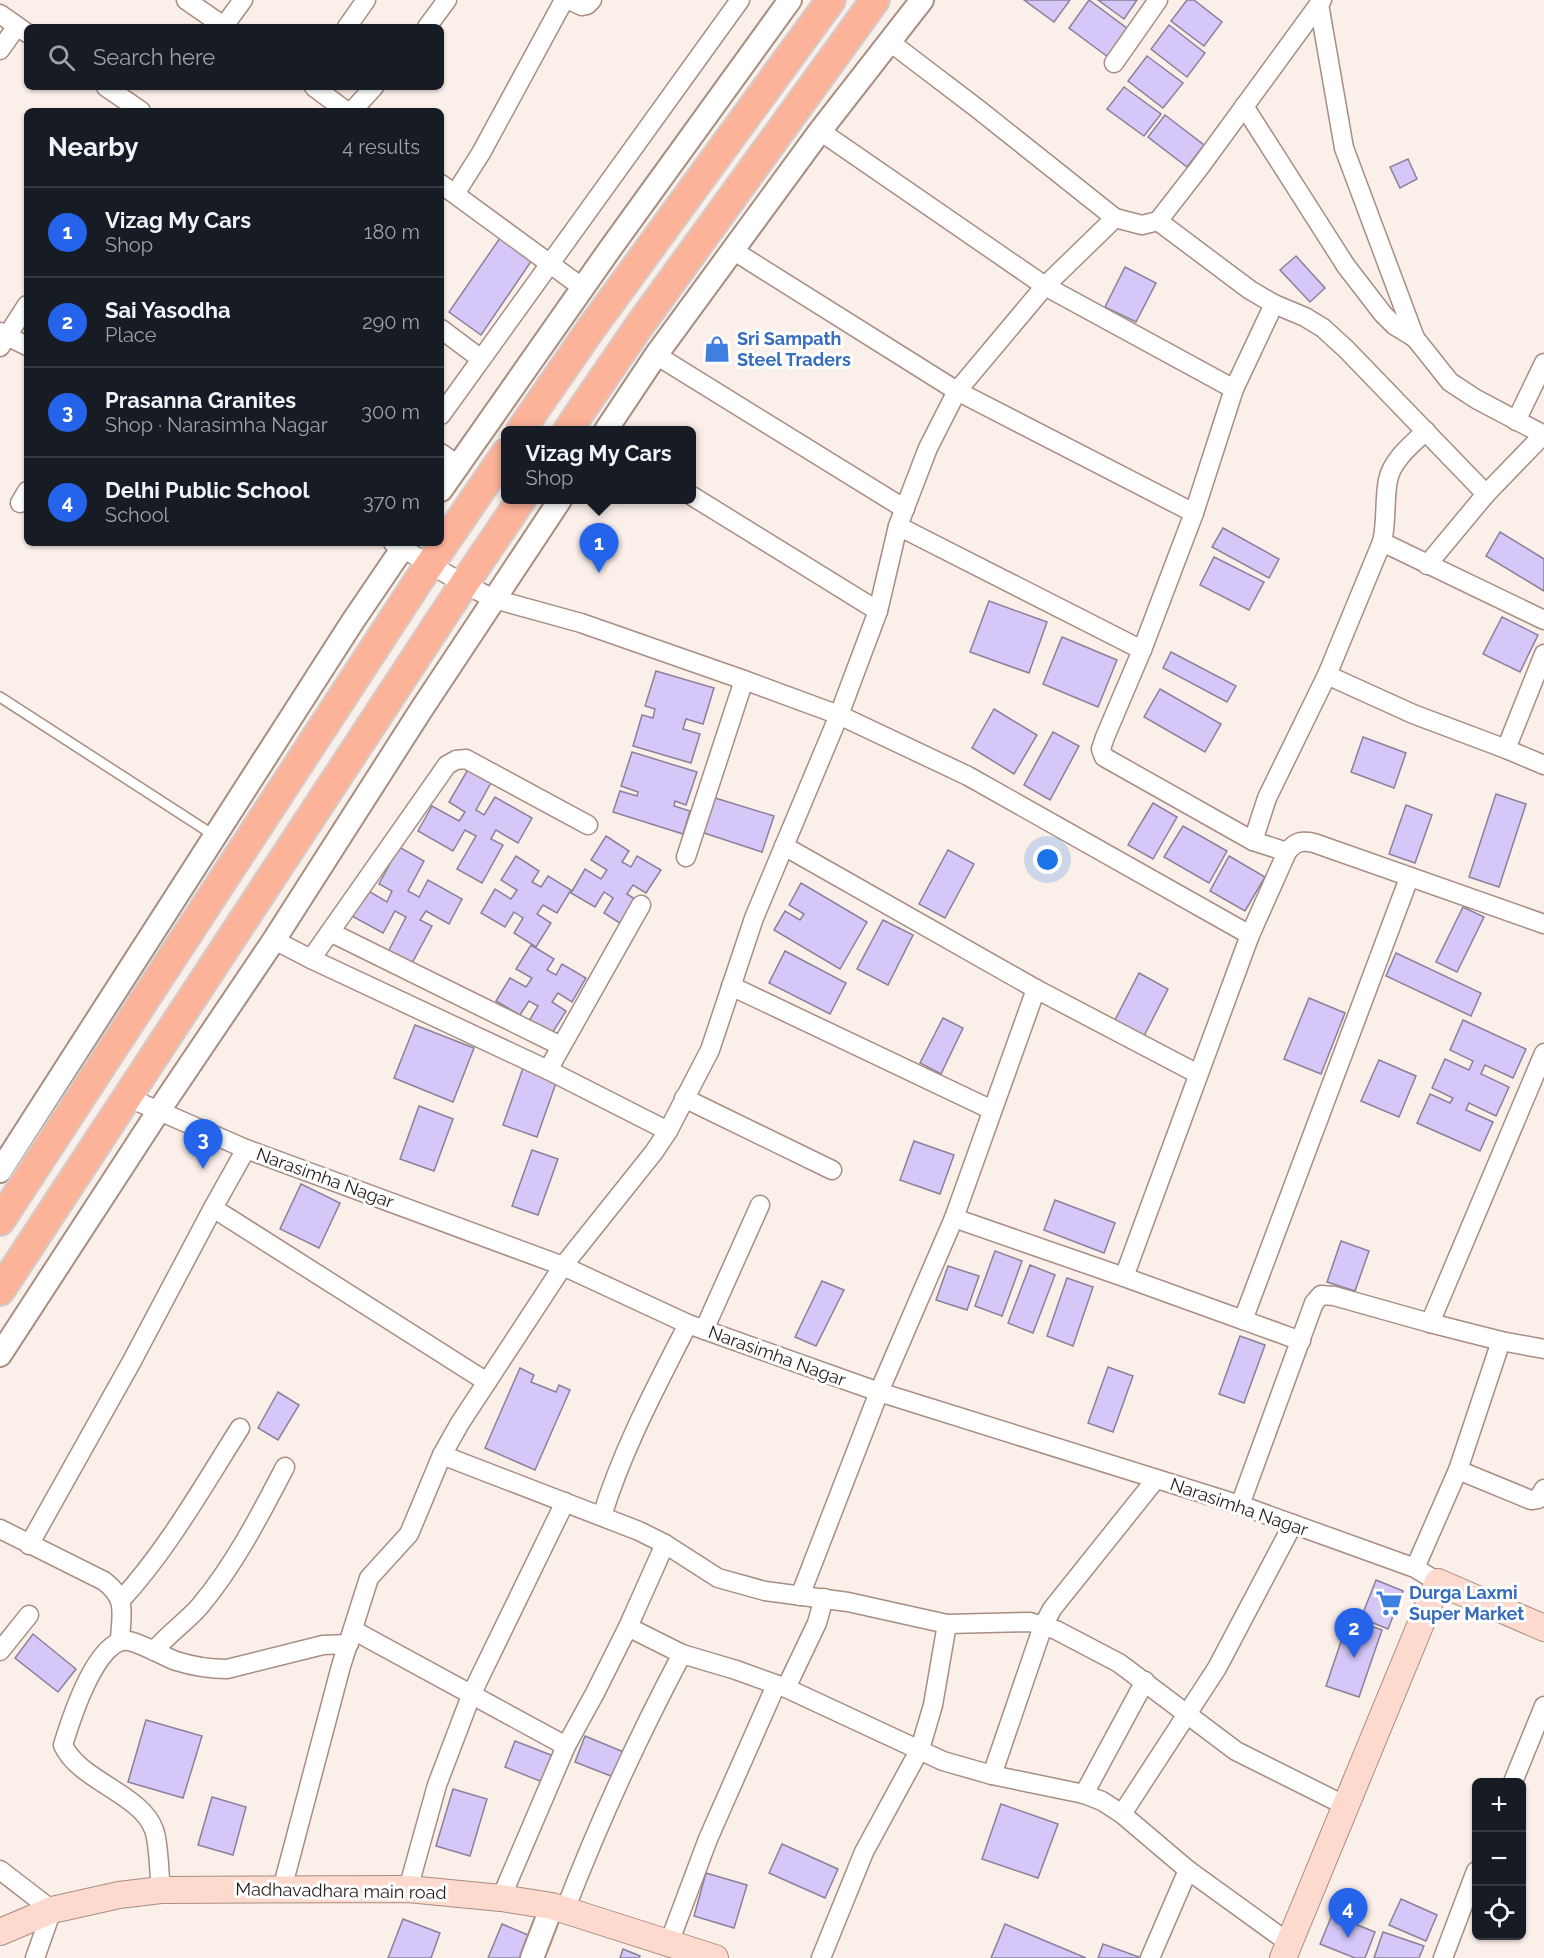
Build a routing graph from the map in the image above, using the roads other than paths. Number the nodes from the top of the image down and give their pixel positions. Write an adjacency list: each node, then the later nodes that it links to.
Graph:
1 (186, 0): 15 (street)
2 (243, 0): 16 (street)
3 (366, 0): 17 (street)
4 (447, 0): 18 (street)
5 (568, 0): 6 (street); 31 (street)
6 (592, 0)
7 (740, 0): 35 (street)
8 (790, 0): 37 (street)
9 (831, 0): 51 (main road)
10 (875, 0): 52 (main road)
11 (922, 0): 20 (street)
12 (1158, 0): 22 (street)
13 (1320, 2): 26 (street); 42 (street)
14 (0, 14): 19 (street)
15 (221, 24)
16 (227, 24)
17 (349, 24)
18 (429, 24)
19 (22, 29): 21 (street)
20 (890, 42): 30 (street); 32 (street)
21 (0, 50)
22 (1114, 63)
23 (110, 90): 27 (street)
24 (318, 90): 28 (street)
25 (371, 90): 29 (street)
26 (1244, 106): 33 (street); 42 (street)
27 (137, 108)
28 (342, 108)
29 (355, 108)
30 (820, 131): 34 (street); 36 (street)
31 (448, 189): 35 (street)
32 (1115, 218): 33 (street); 36 (street)
33 (1158, 220): 38 (street)
34 (734, 251): 44 (street); 48 (street)
35 (549, 263): 37 (street); 45 (street)
36 (1045, 286): 47 (street); 48 (street)
37 (583, 288): 56 (street)
38 (1274, 304): 47 (street); 54 (street)
39 (24, 308): 41 (street)
40 (444, 331): 45 (street)
41 (2, 338): 43 (street)
42 (1415, 338): 50 (street)
43 (24, 345)
44 (656, 355): 53 (street); 63 (street)
45 (481, 359): 49 (street)
46 (1544, 363): 50 (street)
47 (1234, 389): 64 (street)
48 (957, 391): 63 (street); 64 (street)
49 (444, 411)
50 (1516, 421): 55 (street)
51 (524, 426)
52 (571, 426)
53 (609, 426)
54 (1426, 431): 59 (street); 66 (street)
55 (1543, 435): 59 (street)
56 (449, 459): 58 (street)
57 (501, 460): 67 (main road)
58 (444, 478)
59 (1486, 494): 72 (street)
60 (696, 498): 75 (street)
61 (518, 504): 73 (main road)
62 (557, 504): 74 (street)
63 (905, 509): 65 (street)
64 (1194, 513): 77 (street)
65 (898, 526): 75 (street); 77 (street)
66 (1382, 542): 72 (street); 79 (street)
67 (444, 545)
68 (400, 546): 86 (street)
69 (403, 546): 71 (street)
70 (443, 546): 71 (main road)
71 (431, 564): 73 (street); 115 (main road)
72 (1427, 565): 76 (street)
73 (464, 584): 74 (street); 104 (main road)
74 (494, 599): 80 (street); 96 (street)
75 (878, 611): 82 (street)
76 (1544, 620)
77 (1143, 650): 87 (street)
78 (1544, 654): 83 (street)
79 (1327, 675): 83 (street); 87 (street)
80 (744, 680): 82 (street); 90 (street)
81 (0, 697): 86 (lane)
82 (839, 715): 88 (street); 95 (street)
83 (1506, 749): 84 (street)
84 (1544, 765)
85 (588, 825): 94 (street)
86 (214, 836): 111 (street)
87 (1253, 841): 89 (street)
88 (784, 846): 98 (street); 99 (street)
89 (1287, 852): 91 (street); 95 (street)
90 (686, 857)
91 (1409, 878): 93 (street); 119 (street)
92 (640, 905): 100 (street)
93 (1544, 924)
94 (330, 932): 97 (street); 100 (street)
95 (1250, 935): 103 (street)
96 (274, 940): 97 (street); 107 (street)
97 (311, 959): 102 (street)
98 (731, 986): 105 (street); 106 (street)
99 (1036, 989): 103 (street); 106 (street)
100 (561, 1046): 102 (street)
101 (1544, 1053): 120 (street)
102 (548, 1070): 108 (street)
103 (1198, 1074): 117 (street)
104 (127, 1097): 107 (street, Narasimha Nagar); 118 (main road)
105 (684, 1098): 108 (street); 110 (street)
106 (993, 1110): 114 (street)
107 (158, 1112): 109 (street, Narasimha Nagar); 125 (street)
108 (668, 1131): 116 (street)
109 (246, 1149): 113 (street); 116 (street, Narasimha Nagar)
110 (832, 1170)
111 (0, 1171)
112 (760, 1205): 121 (street)
113 (213, 1208): 126 (street); 140 (street)
114 (954, 1218): 117 (street); 127 (street)
115 (0, 1221)
116 (564, 1266): 121 (street, Narasimha Nagar); 126 (street)
117 (1124, 1277): 119 (street)
118 (0, 1291)
119 (1244, 1320): 122 (street)
120 (1430, 1323): 122 (street); 123 (street)
121 (696, 1327): 127 (street, Narasimha Nagar); 136 (street)
122 (1301, 1341): 135 (street)
123 (1501, 1341): 124 (street); 131 (street)
124 (1544, 1349)
125 (0, 1355)
126 (487, 1382): 129 (street)
127 (879, 1392): 132 (street, Narasimha Nagar); 143 (street)
128 (240, 1428): 145 (street)
129 (442, 1455): 134 (street); 151 (street)
130 (285, 1467): 154 (street)
131 (1458, 1470): 133 (street); 141 (street)
132 (1156, 1479): 135 (street, Narasimha Nagar); 148 (street)
133 (1544, 1489)
134 (565, 1502): 136 (street); 158 (street)
135 (1240, 1505): 137 (street, Narasimha Nagar)
136 (602, 1516): 139 (street)
137 (1293, 1524): 141 (street, Narasimha Nagar); 160 (street)
138 (0, 1529): 140 (street)
139 (664, 1544): 143 (street); 149 (street)
140 (29, 1545): 145 (street)
141 (1415, 1568): 142 (street, Narasimha Nagar)
142 (1438, 1582): 150 (main road); 166 (main road)
143 (800, 1596): 144 (street)
144 (824, 1598): 147 (street); 157 (street)
145 (121, 1600): 152 (street)
146 (29, 1615): 153 (street)
147 (947, 1624): 148 (street); 162 (street)
148 (1043, 1626): 156 (street); 163 (street)
149 (628, 1628): 155 (street); 161 (street)
150 (1544, 1628)
151 (351, 1637): 154 (street); 158 (street); 171 (street)
152 (120, 1641): 154 (street); 173 (street)
153 (0, 1651)
154 (154, 1651)
155 (682, 1653): 157 (street); 175 (street)
156 (1145, 1682): 160 (street); 165 (street)
157 (781, 1686): 162 (street); 178 (street)
158 (472, 1693): 161 (street); 172 (street)
159 (1544, 1706): 164 (street)
160 (1187, 1716): 166 (street); 167 (street)
161 (566, 1746): 174 (street)
162 (920, 1749): 163 (street); 183 (street)
163 (992, 1775): 165 (street)
164 (1515, 1778)
165 (1084, 1794): 167 (street)
166 (1346, 1806): 179 (main road)
167 (1122, 1814): 169 (street)
168 (0, 1870): 176 (street)
169 (1188, 1870): 179 (street); 184 (street)
170 (1472, 1882): 185 (street)
171 (282, 1889): 172 (main road, Madhavadhara main road); 173 (main road, Madhavadhara main road)
172 (408, 1889): 174 (main road, Madhavadhara main road)
173 (161, 1890): 176 (main road, Madhavadhara main road)
174 (501, 1898): 175 (main road, Madhavadhara main road)
175 (558, 1908): 178 (main road, Madhavadhara main road); 181 (street)
176 (52, 1910): 177 (main road, Madhavadhara main road); 180 (street)
177 (0, 1932)
178 (669, 1943): 182 (main road, Madhavadhara main road)
179 (1286, 1951)
180 (35, 1958)
181 (532, 1958)
182 (716, 1958)
183 (821, 1958)
184 (1150, 1958)
185 (1443, 1958)

